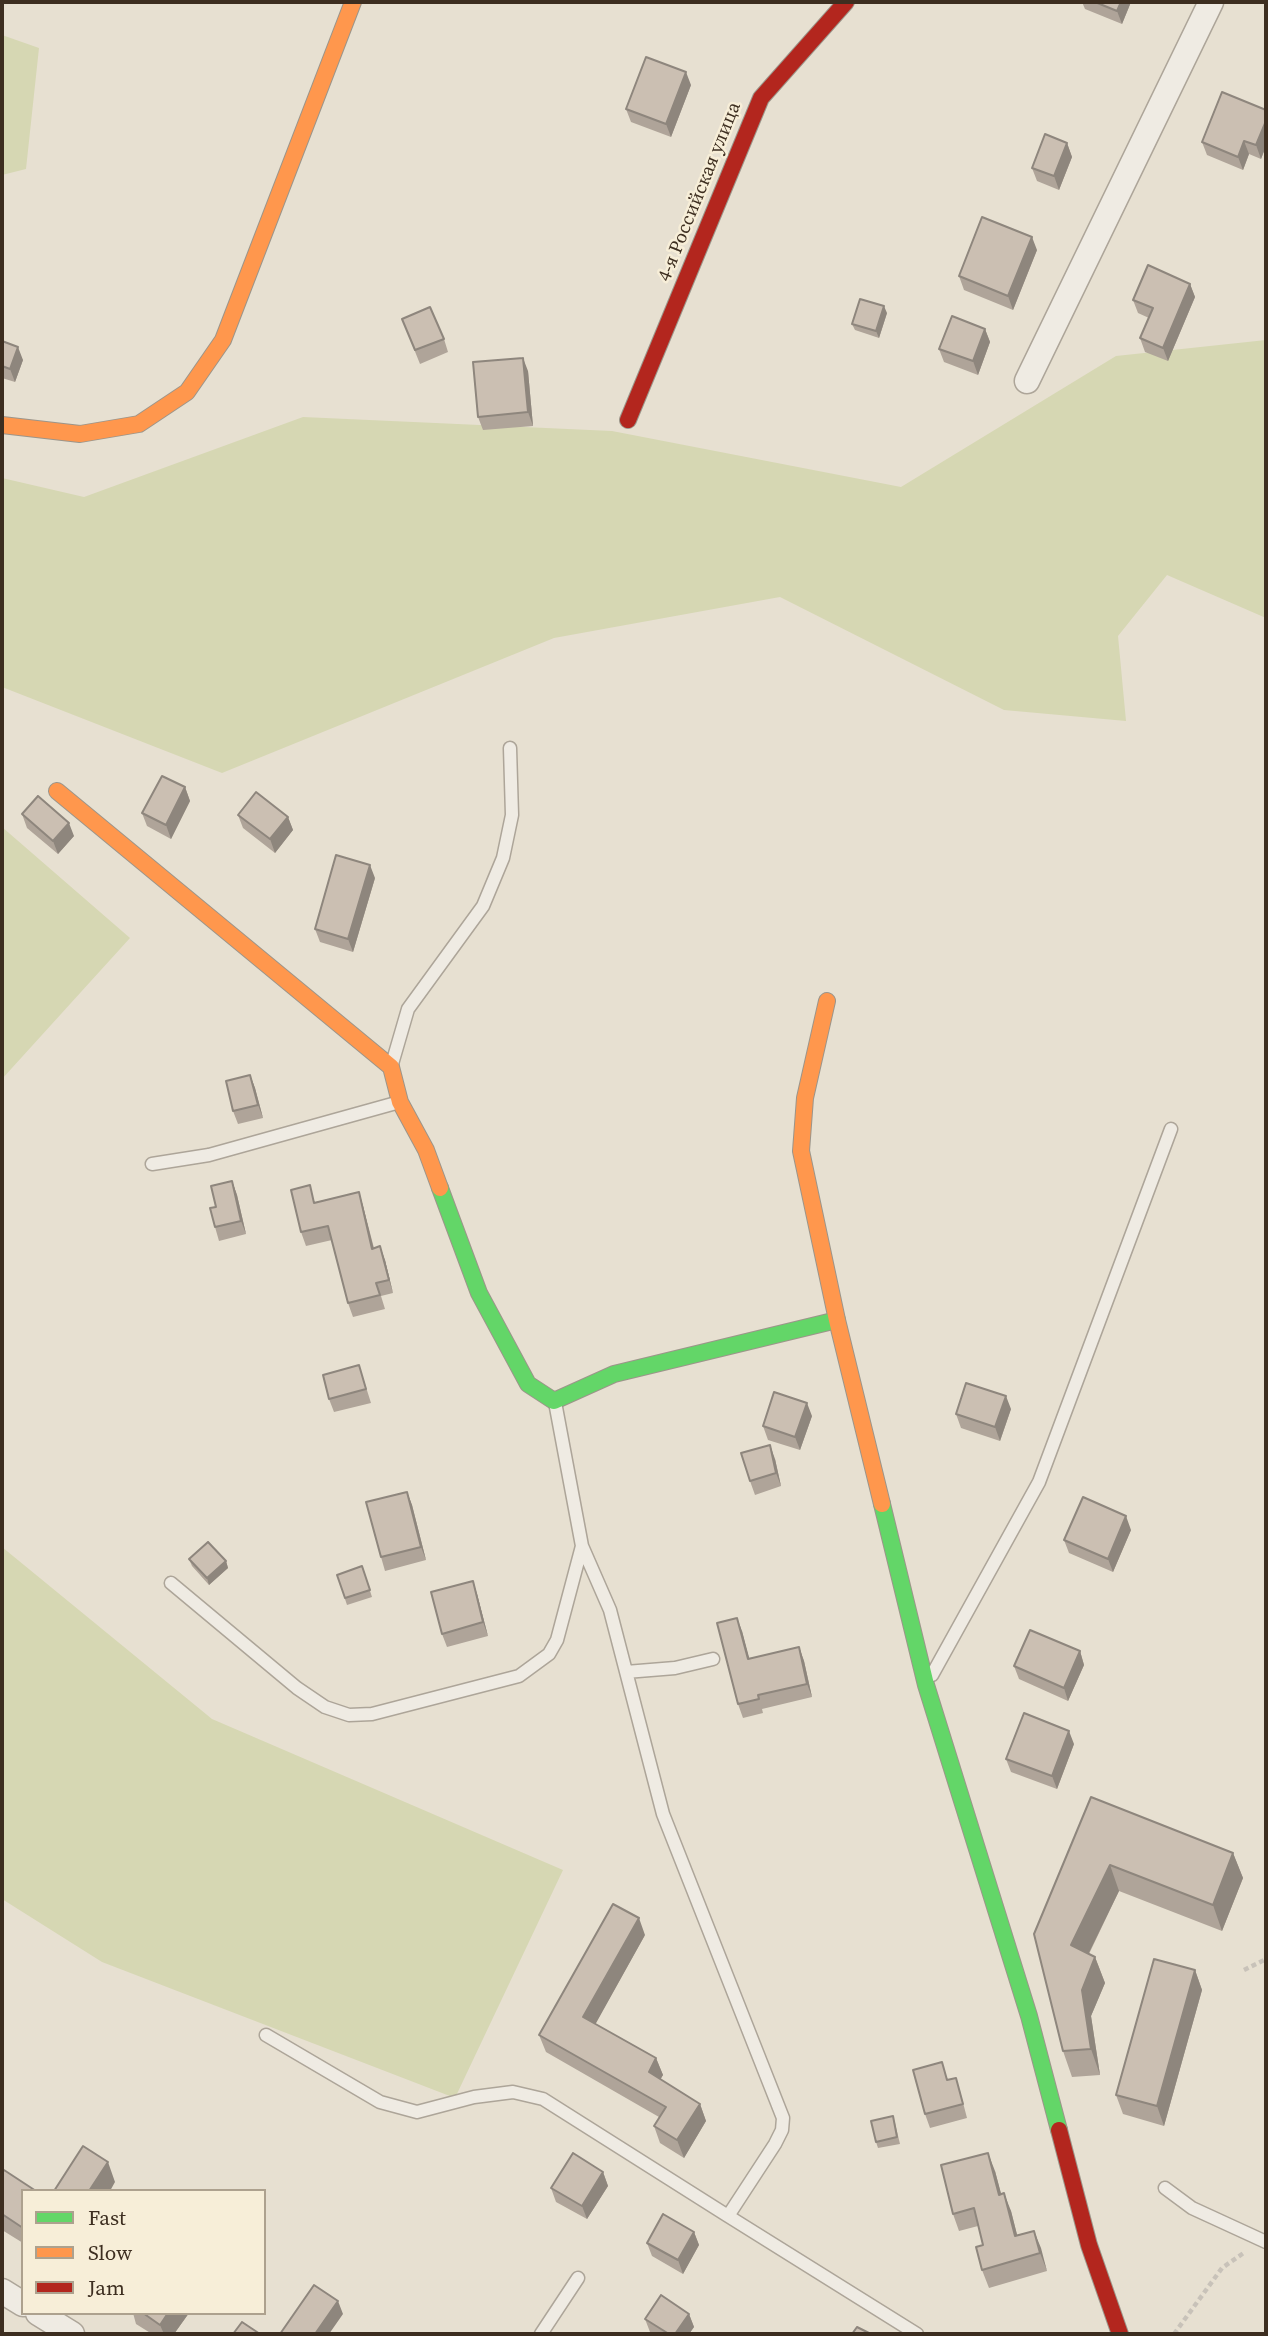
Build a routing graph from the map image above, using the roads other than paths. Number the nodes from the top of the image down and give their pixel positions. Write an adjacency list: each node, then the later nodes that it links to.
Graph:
1 (353, 2): 6 (street)
2 (846, 2): 5 (street, 4-я Российская улица)
3 (1211, 2): 4 (street)
4 (1027, 381)
5 (628, 420)
6 (2, 425)
7 (510, 748): 10 (lane)
8 (57, 791): 10 (street)
9 (827, 1001): 14 (street)
10 (391, 1067): 11 (street)
11 (400, 1102): 13 (lane); 15 (street)
12 (1171, 1129): 20 (lane)
13 (152, 1164)
14 (837, 1320): 15 (street); 20 (street)
15 (554, 1401): 16 (lane)
16 (582, 1546): 17 (lane); 19 (lane)
17 (171, 1583)
18 (713, 1660): 19 (lane)
19 (626, 1672): 23 (lane)
20 (926, 1685): 29 (street)
21 (266, 2035): 23 (lane)
22 (1165, 2188): 24 (lane)
23 (729, 2216): 32 (lane)
24 (1266, 2242)
25 (578, 2278): 31 (lane)
26 (2, 2291): 27 (street)
27 (21, 2303)
28 (41, 2315): 30 (street)
29 (1114, 2325)
30 (72, 2334)
31 (541, 2334)
32 (917, 2334)

